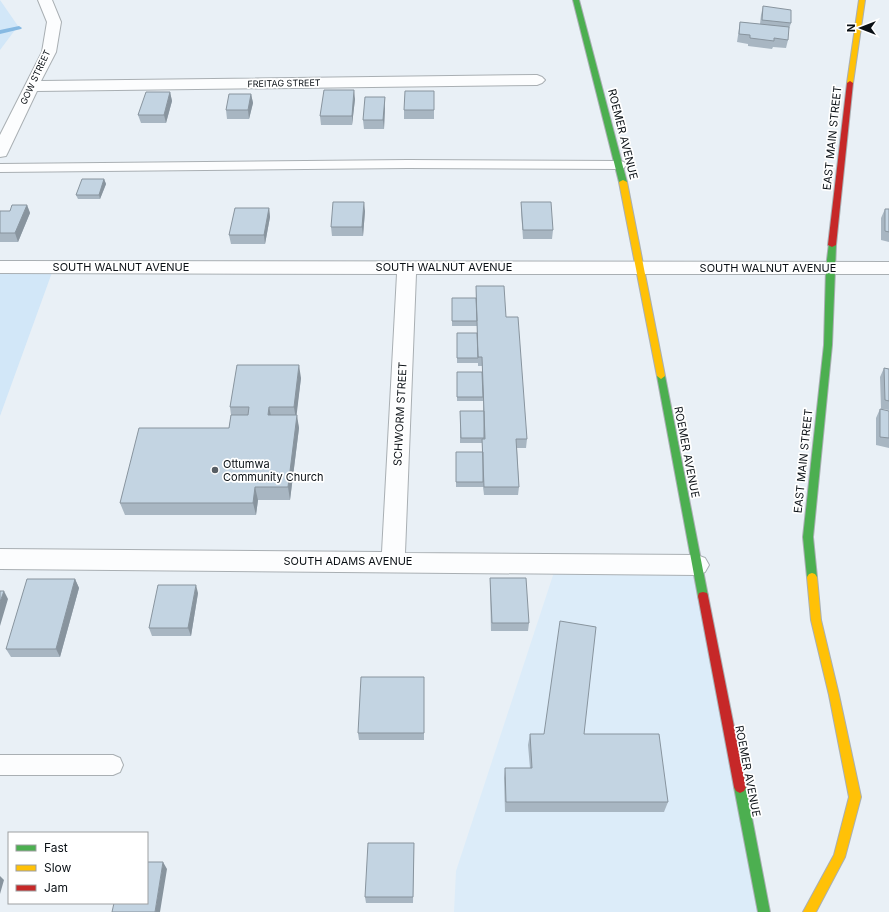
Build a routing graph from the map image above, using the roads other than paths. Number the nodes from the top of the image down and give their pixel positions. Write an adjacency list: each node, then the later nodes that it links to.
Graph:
1 (45, 0): 5 (street, GOW STREET)
2 (576, 0): 7 (street, ROEMER AVENUE)
3 (862, 3): 12 (street, EAST MAIN STREET)
4 (537, 80): 5 (street, FREITAG STREET)
5 (31, 86): 6 (street, GOW STREET)
6 (0, 152)
7 (620, 165): 8 (lane); 11 (street, ROEMER AVENUE)
8 (0, 168)
9 (0, 267): 10 (street, SOUTH WALNUT AVENUE)
10 (407, 267): 11 (street, SOUTH WALNUT AVENUE); 15 (street, SCHWORM STREET)
11 (640, 268): 12 (street, SOUTH WALNUT AVENUE); 16 (street, ROEMER AVENUE)
12 (830, 268): 13 (street, SOUTH WALNUT AVENUE); 20 (street, EAST MAIN STREET)
13 (889, 268)
14 (0, 559): 15 (street, SOUTH ADAMS AVENUE)
15 (393, 562): 16 (street, SOUTH ADAMS AVENUE)
16 (696, 564): 19 (street, ROEMER AVENUE)
17 (0, 765): 18 (lane)
18 (113, 765)
19 (764, 912)
20 (809, 912)

